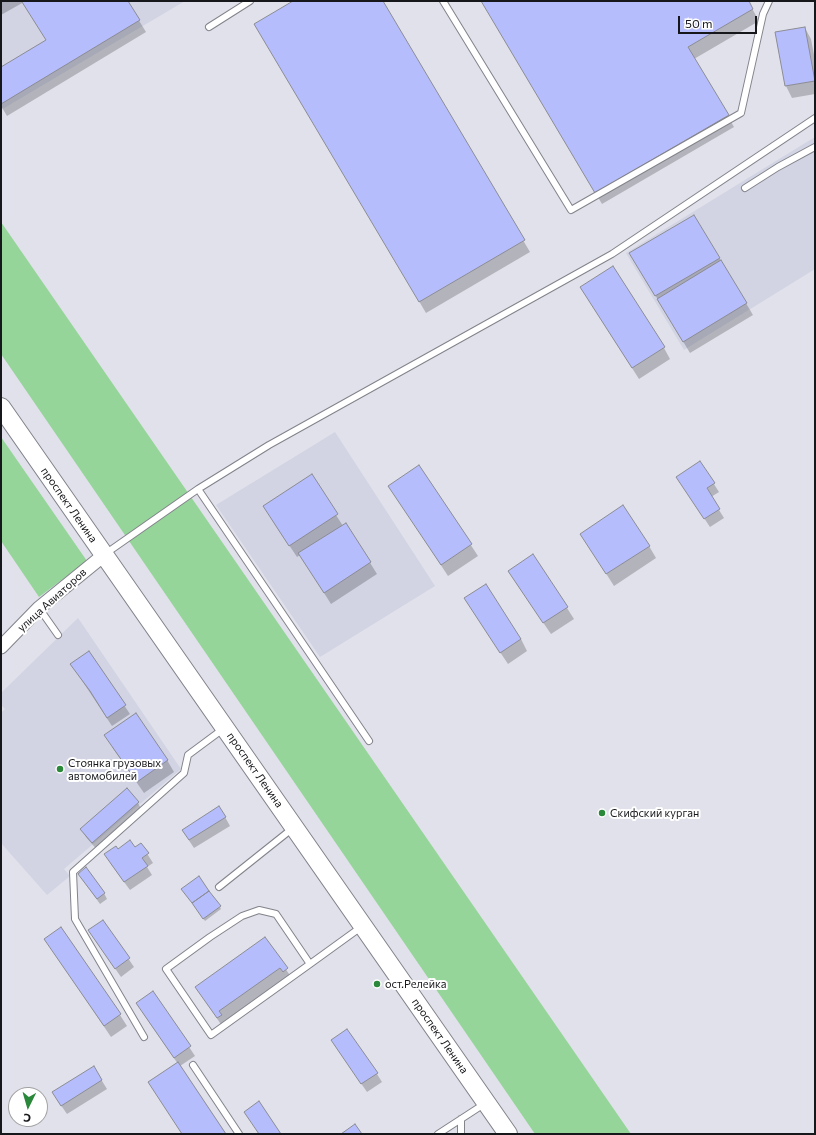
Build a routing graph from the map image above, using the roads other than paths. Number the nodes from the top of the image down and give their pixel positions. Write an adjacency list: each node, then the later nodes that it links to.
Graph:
1 (250, 1): 4 (lane)
2 (443, 1): 3 (lane)
3 (769, 1)
4 (209, 27)
5 (815, 118): 10 (lane)
6 (815, 147): 7 (lane)
7 (745, 188)
8 (1, 407): 11 (main road, проспект Ленина)
9 (1, 426): 11 (main road, проспект Ленина)
10 (198, 489): 11 (lane); 16 (lane)
11 (100, 558): 12 (street, улица Авиаторов); 15 (main road, проспект Ленина); 29 (main road, проспект Ленина)
12 (39, 608): 13 (lane); 14 (street, улица Авиаторов)
13 (58, 635)
14 (1, 647)
15 (218, 732): 17 (main road, проспект Ленина); 21 (lane)
16 (369, 741)
17 (288, 832): 18 (lane); 19 (main road, проспект Ленина)
18 (219, 887)
19 (357, 930): 20 (lane); 23 (main road, проспект Ленина)
20 (310, 964): 20 (lane)
21 (144, 1037)
22 (192, 1065): 25 (lane)
23 (478, 1108): 24 (lane); 28 (main road, проспект Ленина)
24 (461, 1119): 26 (lane); 27 (lane)
25 (239, 1134)
26 (438, 1134)
27 (461, 1134)
28 (496, 1134)
29 (508, 1134)

